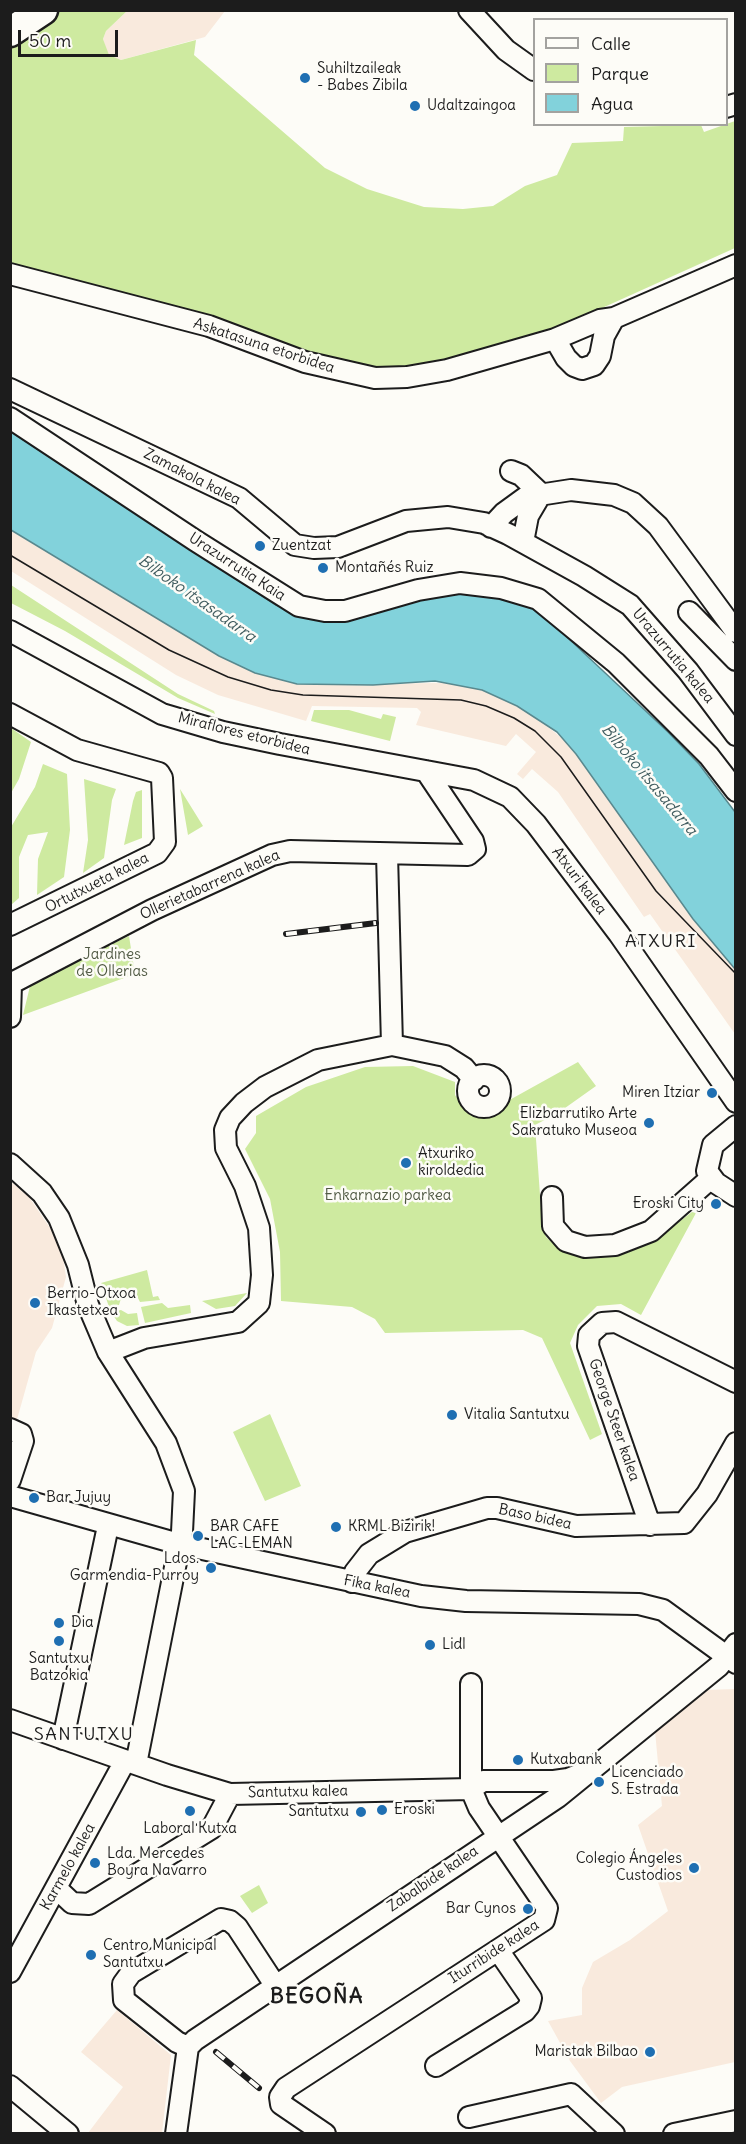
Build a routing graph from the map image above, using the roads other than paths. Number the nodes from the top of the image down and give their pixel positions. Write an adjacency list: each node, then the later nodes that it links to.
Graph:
1 (43, 10): 3 (highway)
2 (469, 10): 4 (street)
3 (10, 32)
4 (533, 69)
5 (735, 265): 7 (street, Askatasuna etorbidea)
6 (10, 274): 8 (street, Askatasuna etorbidea)
7 (614, 318): 8 (street, Askatasuna etorbidea); 8 (street)
8 (555, 339)
9 (10, 389): 13 (street, Zamakola kalea)
10 (10, 418): 23 (street, Urazurrutia Kaia)
11 (511, 471): 12 (street)
12 (541, 494): 13 (street); 13 (street); 14 (street)
13 (507, 534): 21 (street, Urazurrutia kalea)
14 (712, 600): 16 (street); 18 (street)
15 (689, 612): 19 (street)
16 (735, 618)
17 (10, 630): 22 (street, Miraflores etorbidea)
18 (735, 632)
19 (735, 660)
20 (10, 714): 25 (street, Ortutxueta kalea)
21 (735, 735)
22 (426, 771): 24 (street, Ollerietabarrena kalea); 30 (street, Atxuri kalea)
23 (735, 791)
24 (387, 854): 26 (street, Ollerietabarrena kalea); 28 (street)
25 (10, 925)
26 (11, 984): 27 (street)
27 (10, 1017)
28 (392, 1045): 29 (street); 36 (street)
29 (474, 1080)
30 (735, 1102)
31 (735, 1126): 33 (street)
32 (10, 1164): 36 (street, Karmelo kalea)
33 (711, 1178): 34 (street); 35 (street)
34 (735, 1196)
35 (552, 1197)
36 (108, 1352): 44 (street, Karmelo kalea)
37 (735, 1382): 42 (street, George Steer kalea)
38 (10, 1429): 40 (street)
39 (735, 1443): 42 (street, Baso bidea)
40 (10, 1480)
41 (10, 1496): 43 (street, Fika kalea)
42 (650, 1525): 45 (street, Baso bidea)
43 (108, 1526): 44 (street, Fika kalea); 49 (street)
44 (179, 1544): 45 (street, Fika kalea); 50 (street, Karmelo kalea)
45 (352, 1582): 46 (street, Fika kalea)
46 (732, 1654): 51 (street, Zabalbide kalea)
47 (471, 1684): 52 (street, Iturribide kalea)
48 (10, 1720): 49 (street, Santutxu kalea)
49 (63, 1739): 50 (street, Santutxu kalea)
50 (130, 1763): 53 (street, Santutxu kalea); 55 (street, Karmelo kalea)
51 (593, 1769): 52 (street, Santutxu kalea); 54 (street, Zabalbide kalea)
52 (471, 1789): 53 (street, Santutxu kalea); 54 (street, Iturribide kalea)
53 (230, 1794): 55 (street)
54 (498, 1837): 56 (street, Iturribide kalea); 58 (street, Zabalbide kalea)
55 (56, 1888): 57 (street, Karmelo kalea)
56 (498, 1950): 60 (street); 66 (street, Iturribide kalea)
57 (10, 1972)
58 (275, 1984): 59 (street, Zabalbide kalea); 59 (street)
59 (188, 2047): 65 (street)
60 (436, 2066)
61 (10, 2086): 64 (street)
62 (469, 2117): 67 (street)
63 (735, 2121): 68 (street)
64 (68, 2133)
65 (176, 2133)
66 (325, 2133)
67 (615, 2133)
68 (674, 2133)

